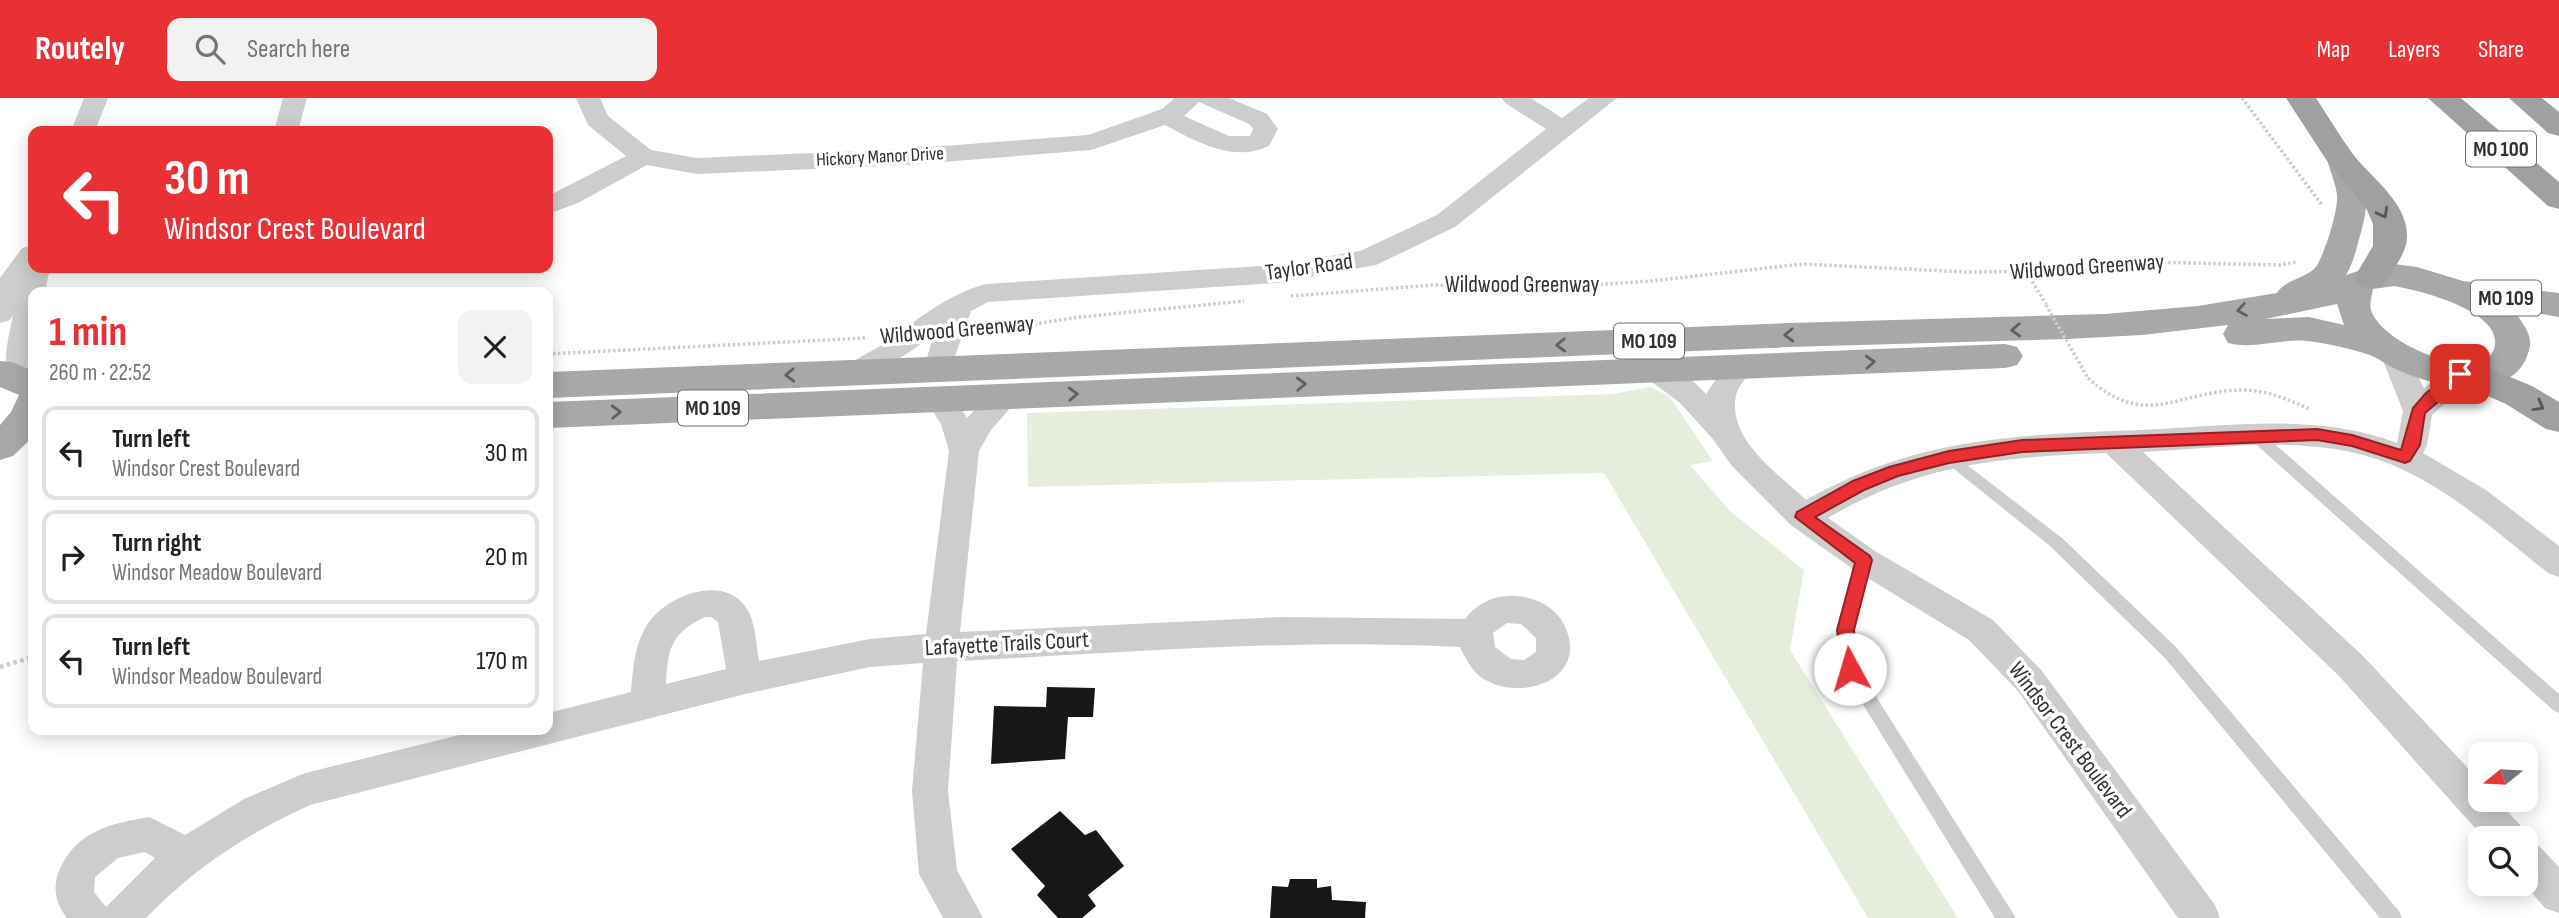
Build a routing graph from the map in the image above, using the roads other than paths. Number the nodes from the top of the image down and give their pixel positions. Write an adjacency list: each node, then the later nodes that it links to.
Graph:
1 (96, 98): 12 (street)
2 (295, 98): 13 (street)
3 (588, 98): 16 (street, Hickory Manor Drive)
4 (1190, 98): 11 (street, Hickory Manor Drive)
5 (1208, 98): 11 (street)
6 (1514, 98): 15 (street)
7 (1605, 98): 15 (street, Taylor Road)
8 (2301, 98): 17 (highway)
9 (2443, 98): 18 (highway, MO 100)
10 (2524, 98): 14 (highway, MO 100)
11 (1166, 116): 16 (street, Hickory Manor Drive)
12 (85, 126)
13 (287, 126)
14 (2559, 127)
15 (1562, 129): 23 (street, Taylor Road)
16 (643, 157): 19 (street)
17 (2343, 163): 21 (highway, one-way to 21); 24 (main road)
18 (2559, 199)
19 (553, 203)
20 (28, 260): 27 (street)
21 (2364, 282): 22 (main road, MO 109); 24 (main road, MO 109); 30 (main road)
22 (2454, 288): 25 (main road, MO 109); 29 (main road)
23 (964, 301): 34 (street); 37 (street, Taylor Road)
24 (2277, 303): 34 (main road, MO 109, one-way to 34)
25 (2559, 305)
26 (28, 310): 36 (street)
27 (0, 313)
28 (2559, 321): 29 (main road, MO 109)
29 (2512, 348): 33 (main road, MO 109)
30 (2388, 350): 31 (main road, MO 109, one-way to 30); 33 (main road, MO 109); 39 (street)
31 (1739, 367): 32 (main road, MO 109); 42 (street)
32 (1655, 370): 38 (main road, MO 109, one-way to 32); 42 (street, Windsor Crest Boulevard)
33 (2467, 375): 39 (street); 41 (highway, one-way to 41)
34 (939, 384): 37 (main road, MO 109); 38 (main road, MO 109); 46 (street)
35 (553, 385): 37 (main road, MO 109, one-way to 35)
36 (25, 387): 45 (main road)
37 (868, 387): 40 (main road, MO 109, one-way to 37)
38 (1005, 397): 46 (street)
39 (2418, 411): 50 (street)
40 (553, 415)
41 (2559, 419)
42 (1723, 430): 51 (street, Windsor Crest Boulevard)
43 (2255, 435): 44 (street); 50 (street); 58 (lane)
44 (2113, 442): 49 (street); 61 (street)
45 (0, 446)
46 (964, 451): 55 (street)
47 (28, 452): 48 (main road)
48 (0, 455)
49 (1949, 457): 51 (street); 70 (lane)
50 (2405, 457): 53 (street)
51 (1803, 517): 52 (street, Windsor Crest Boulevard)
52 (1864, 560): 68 (lane); 69 (street, Windsor Crest Boulevard)
53 (2559, 564)
54 (1475, 634): 55 (street, Lafayette Trails Court)
55 (942, 647): 56 (street, Lafayette Trails Court); 67 (street)
56 (745, 680): 57 (street, Lafayette Trails Court); 57 (street)
57 (648, 703): 59 (street, Lafayette Trails Court)
58 (2559, 705)
59 (553, 727)
60 (521, 735): 62 (street)
61 (2497, 826)
62 (185, 856): 65 (street); 66 (street)
63 (2538, 872): 64 (street)
64 (2559, 895)
65 (92, 918)
66 (120, 918)
67 (964, 918)
68 (2006, 918)
69 (2201, 918)
70 (2392, 918)

